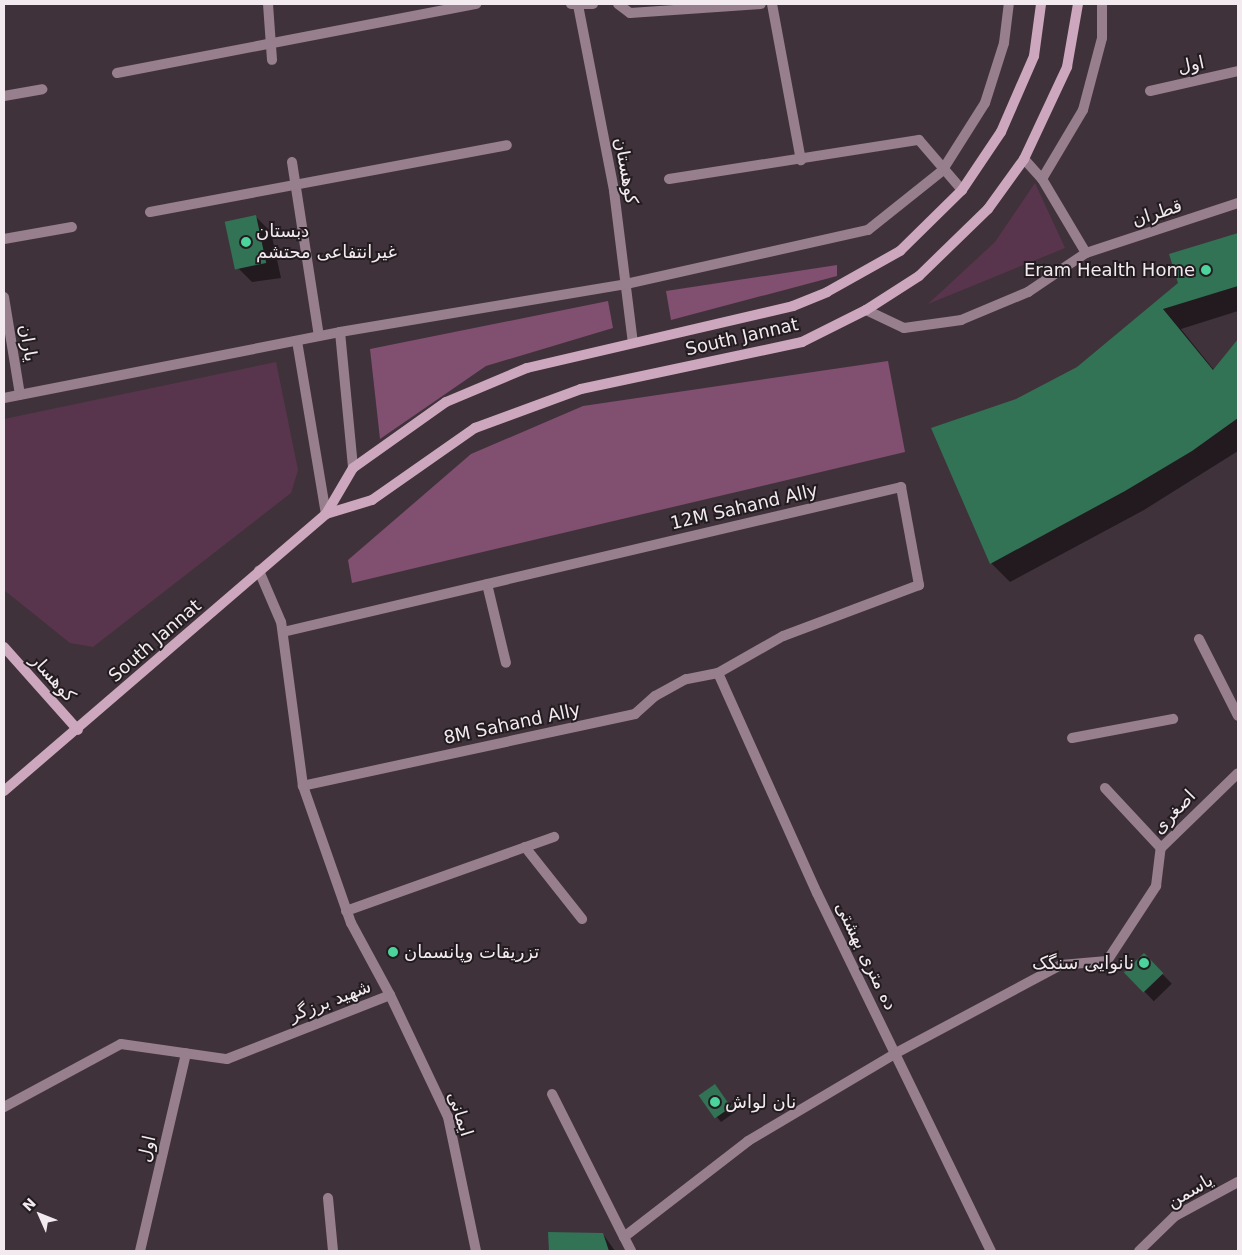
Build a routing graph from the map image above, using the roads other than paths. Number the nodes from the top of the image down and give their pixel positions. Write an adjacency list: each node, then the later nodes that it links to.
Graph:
1 (268, 4): 12 (street)
2 (476, 4): 12 (street)
3 (574, 4): 4 (street); 33 (street, کوهستان)
4 (593, 4)
5 (618, 4): 6 (street)
6 (761, 4)
7 (772, 4): 21 (street)
8 (1009, 4): 23 (street)
9 (1041, 4): 27 (main road, South Jannat)
10 (1078, 4): 20 (main road, South Jannat)
11 (1102, 4): 25 (street)
12 (270, 44): 13 (street); 15 (street)
13 (272, 60)
14 (1238, 72): 17 (street, اول)
15 (117, 73)
16 (42, 89): 18 (street)
17 (1150, 91)
18 (4, 96)
19 (507, 145): 26 (street)
20 (1024, 159): 25 (street); 35 (main road, South Jannat)
21 (802, 160): 23 (street); 24 (street)
22 (292, 162): 26 (street)
23 (942, 171): 27 (street); 33 (street)
24 (669, 179)
25 (1042, 179): 32 (street)
26 (298, 185): 29 (street); 37 (street)
27 (962, 190): 39 (main road, South Jannat)
28 (1238, 203): 32 (street, قطران)
29 (150, 212)
30 (72, 227): 31 (street)
31 (4, 239)
32 (1086, 253): 35 (street, قطران)
33 (626, 284): 36 (street); 39 (street, کوهستان)
34 (4, 297): 40 (street, یاران)
35 (866, 310): 43 (main road, South Jannat)
36 (340, 332): 37 (street); 42 (street)
37 (320, 336): 38 (street)
38 (297, 341): 40 (street); 43 (street)
39 (633, 343): 42 (main road, South Jannat)
40 (20, 395): 41 (street)
41 (4, 398)
42 (353, 468): 43 (main road, South Jannat)
43 (326, 514): 44 (main road, South Jannat)
44 (259, 571): 46 (street, شهید برزگر); 53 (main road, South Jannat)
45 (487, 584): 46 (street, 12M Sahand Ally); 49 (street); 50 (street, 12M Sahand Ally)
46 (283, 632): 56 (street, شهید برزگر)
47 (1199, 639): 51 (street)
48 (4, 647): 53 (main road, کوهسار)
49 (506, 663)
50 (718, 673): 56 (street, 8M Sahand Ally); 66 (street, ده متری بهشتی)
51 (1238, 716)
52 (1173, 719): 54 (street)
53 (78, 730): 58 (main road, South Jannat)
54 (1072, 738)
55 (1238, 772): 61 (street, اصغری)
56 (303, 786): 62 (street, شهید برزگر)
57 (1105, 788): 61 (street)
58 (4, 791)
59 (554, 837): 60 (street)
60 (525, 847): 62 (street); 63 (street)
61 (1161, 848): 66 (street, اصغری)
62 (346, 910): 64 (street, شهید برزگر)
63 (582, 919)
64 (390, 995): 65 (street, شهید برزگر); 74 (street, ایمانی)
65 (186, 1053): 68 (street, شهید برزگر); 72 (street, اول)
66 (896, 1053): 71 (street); 76 (street, ده متری بهشتی)
67 (552, 1094): 71 (street)
68 (4, 1107)
69 (1238, 1182): 77 (street, یاسمن)
70 (328, 1198): 73 (street)
71 (624, 1237): 75 (street)
72 (140, 1251)
73 (333, 1251)
74 (476, 1251)
75 (631, 1251)
76 (991, 1251)
77 (1139, 1251)

